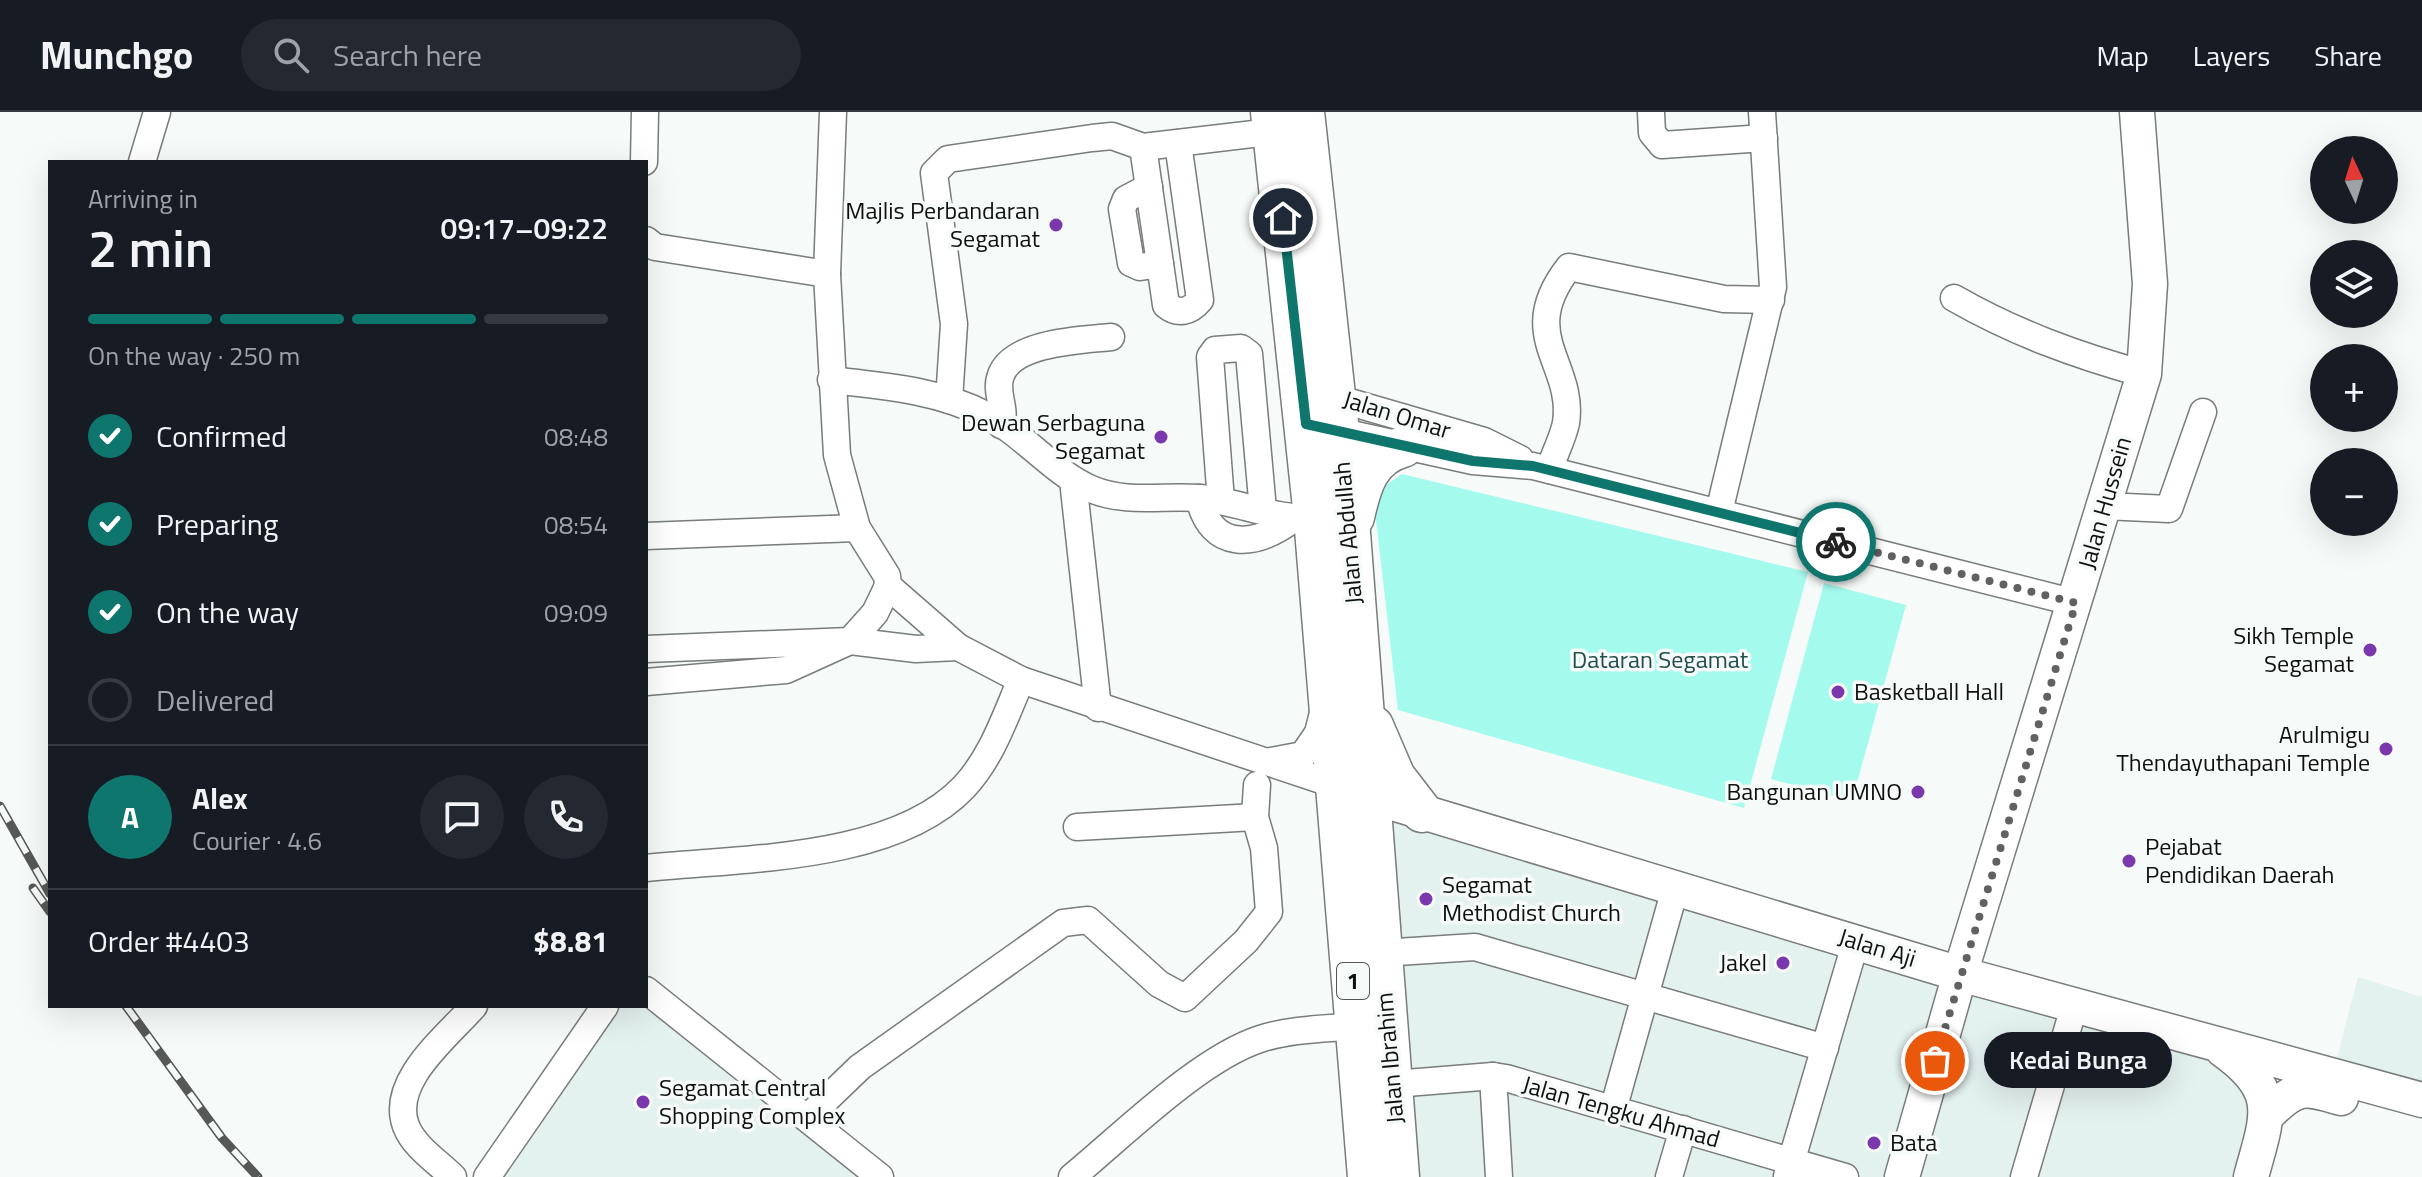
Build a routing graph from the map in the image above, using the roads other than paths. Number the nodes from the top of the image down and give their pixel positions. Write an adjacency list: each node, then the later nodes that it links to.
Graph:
1 (157, 112): 10 (street)
2 (645, 112): 11 (street)
3 (833, 112): 13 (street)
4 (1651, 112): 7 (street)
5 (2137, 112): 17 (main road, Jalan Hussein)
6 (1289, 121): 8 (street); 20 (highway, Jalan Abdullah / 1)
7 (1763, 125): 15 (street)
8 (1178, 143): 9 (street); 9 (street)
9 (1143, 147): 19 (street)
10 (143, 160)
11 (644, 160)
12 (648, 242): 13 (street)
13 (827, 274): 18 (street)
14 (1954, 298): 17 (street)
15 (1771, 300): 24 (street); 29 (street)
16 (1111, 337): 22 (street)
17 (2144, 374): 27 (main road, Jalan Hussein)
18 (831, 380): 19 (street); 31 (street)
19 (949, 400): 22 (street)
20 (1321, 410): 23 (street, Jalan Omar); 24 (street, Jalan Omar); 30 (highway, Jalan Abdullah / 1)
21 (2203, 412): 27 (street)
22 (1001, 425): 25 (street)
23 (1403, 447): 24 (street, Jalan Omar); 30 (highway)
24 (1541, 468): 29 (street, Jalan Omar)
25 (1073, 480): 26 (street); 41 (street)
26 (1210, 500): 28 (street); 28 (street); 30 (street)
27 (2104, 506): 34 (main road, Jalan Hussein)
28 (1263, 510): 30 (street)
29 (1719, 512): 34 (street, Jalan Omar)
30 (1319, 523): 40 (highway, Jalan Abdullah / 1)
31 (857, 528): 32 (street); 33 (street)
32 (648, 536)
33 (888, 586): 35 (street); 36 (street)
34 (2076, 603): 51 (main road, Jalan Hussein)
35 (850, 641): 36 (street); 37 (street); 39 (street)
36 (958, 647): 38 (street)
37 (648, 649)
38 (1021, 680): 41 (street); 47 (street)
39 (648, 682)
40 (1344, 683): 42 (street); 43 (highway, Jalan Abdullah / 1); 44 (highway)
41 (1098, 708): 42 (street)
42 (1256, 772): 43 (street); 45 (street)
43 (1352, 790): 44 (main road, Jalan Aji); 50 (highway, Jalan Ibrahim / 1); 57 (highway, Jalan Ibrahim / 1)
44 (1422, 812): 48 (main road, Jalan Aji)
45 (1255, 817): 46 (street); 65 (street)
46 (1077, 827)
47 (648, 868)
48 (1675, 889): 49 (main road, Jalan Aji); 53 (street)
49 (1856, 941): 51 (main road, Jalan Aji); 59 (street)
50 (1381, 953): 53 (street); 61 (highway, Jalan Ibrahim / 1)
51 (1960, 974): 54 (main road, Jalan Aji); 78 (main road, Jalan Hussein)
52 (648, 992): 65 (street)
53 (1644, 996): 59 (street); 63 (street)
54 (2074, 1007): 58 (main road, Jalan Aji); 79 (street)
55 (472, 1008): 69 (street)
56 (604, 1008): 70 (street)
57 (1357, 1026): 72 (street); 73 (highway, Jalan Ibrahim / 1)
58 (2216, 1045): 62 (main road, Jalan Aji); 64 (main road)
59 (1825, 1048): 68 (street)
60 (1493, 1076): 61 (street, Jalan Tengku Ahmad); 63 (street, Jalan Tengku Ahmad); 75 (street)
61 (1394, 1084): 74 (highway, Jalan Ibrahim / 1)
62 (2422, 1100)
63 (1613, 1110): 67 (street, Jalan Tengku Ahmad)
64 (2269, 1113): 66 (main road); 80 (main road)
65 (807, 1118): 71 (street)
66 (2422, 1121)
67 (1683, 1129): 68 (street, Jalan Tengku Ahmad); 76 (street)
68 (1789, 1169): 77 (street, Jalan Tengku Ahmad)
69 (453, 1177)
70 (487, 1177)
71 (880, 1177)
72 (1072, 1177)
73 (1368, 1177)
74 (1399, 1177)
75 (1499, 1177)
76 (1669, 1177)
77 (1845, 1177)
78 (1902, 1177)
79 (2024, 1177)
80 (2251, 1177)

